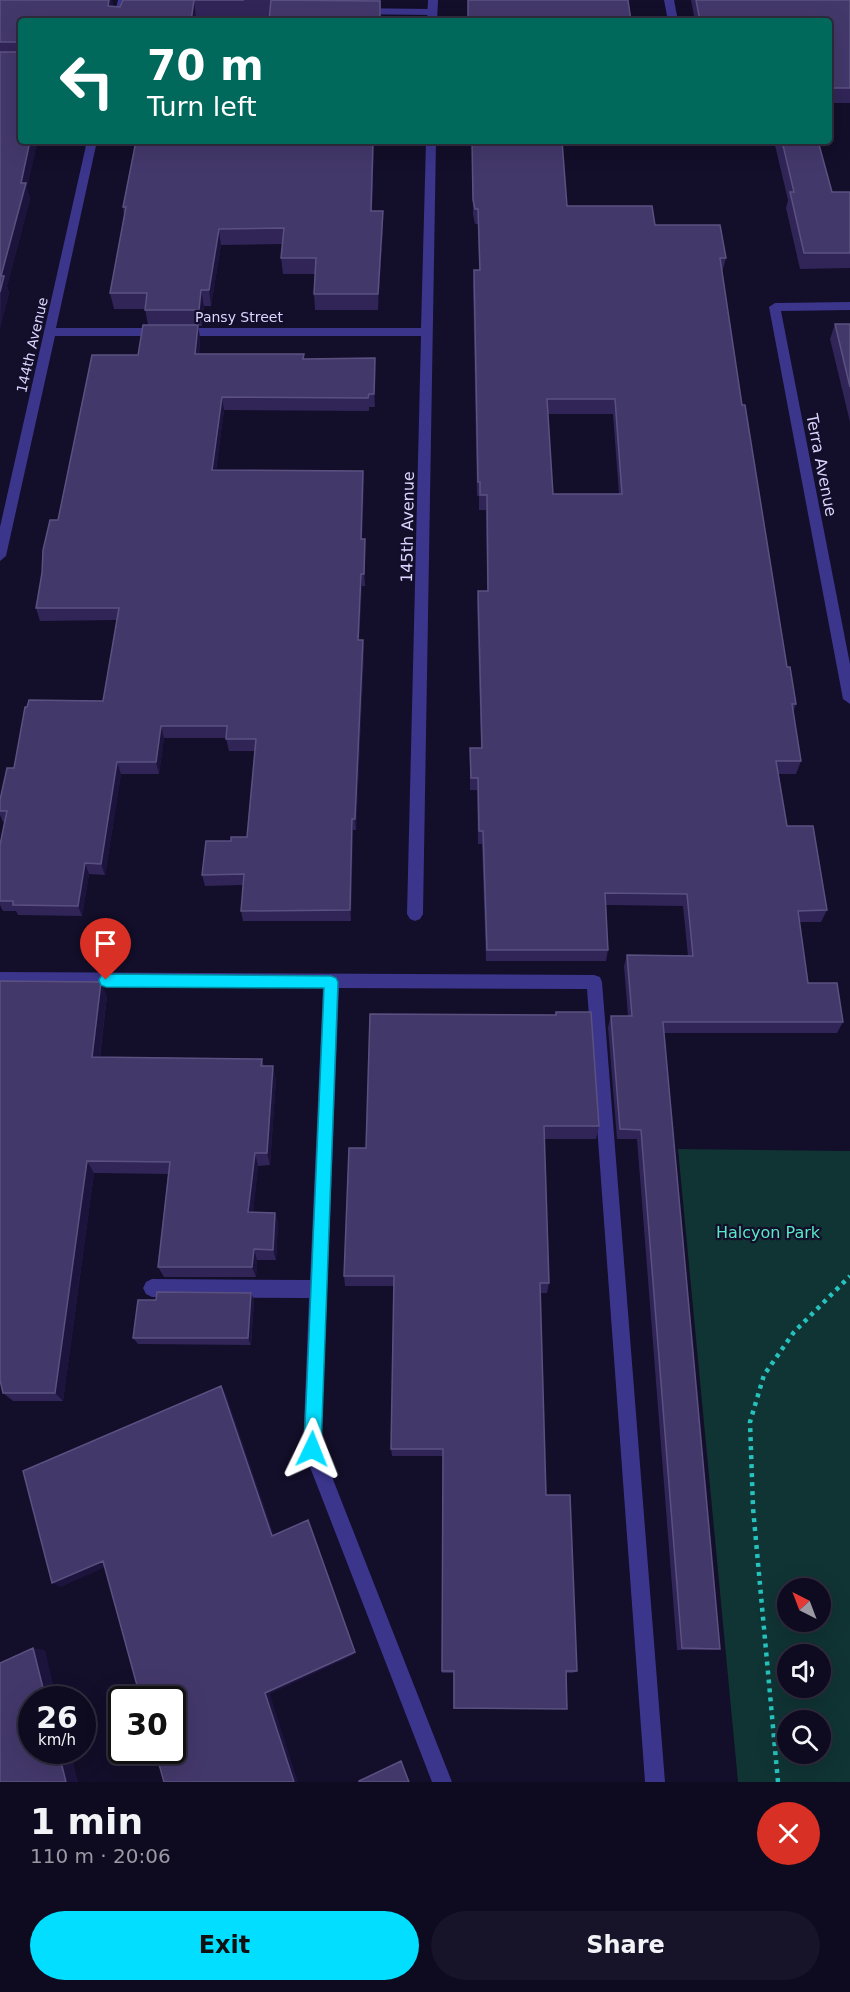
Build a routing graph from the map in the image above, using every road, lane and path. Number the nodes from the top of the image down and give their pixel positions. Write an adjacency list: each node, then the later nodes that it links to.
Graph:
1 (123, 0): 6 (street)
2 (343, 0): 5 (street)
3 (433, 0): 5 (street)
4 (669, 0): 7 (street)
5 (432, 16)
6 (119, 18)
7 (672, 18)
8 (91, 144): 11 (street, 144th Avenue)
9 (430, 144): 12 (street, 145th Avenue)
10 (850, 306): 14 (street, Terra Avenue)
11 (51, 332): 12 (street, Pansy Street); 13 (street, 144th Avenue)
12 (428, 332): 15 (street, 145th Avenue)
13 (0, 556)
14 (849, 691)
15 (415, 914)
16 (0, 980): 17 (street)
17 (331, 982): 20 (street); 22 (street)
18 (850, 1276): 23 (path)
19 (152, 1288): 20 (street)
20 (319, 1289): 21 (street)
21 (442, 1782)
22 (655, 1782)
23 (778, 1782)

